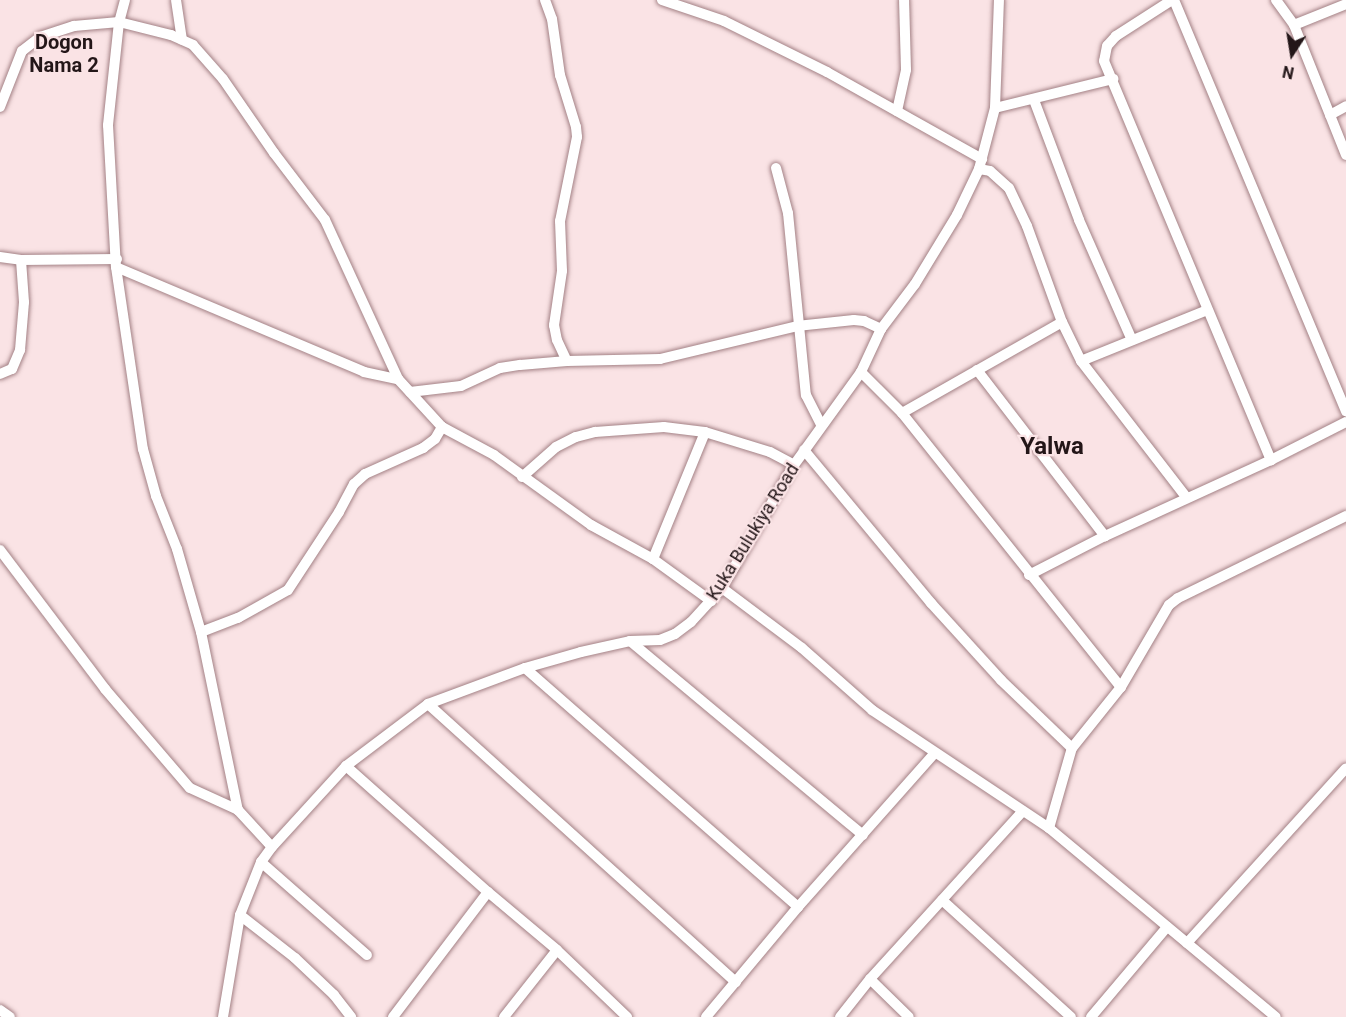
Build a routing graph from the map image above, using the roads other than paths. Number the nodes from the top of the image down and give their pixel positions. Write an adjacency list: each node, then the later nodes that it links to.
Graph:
1 (125, 0): 12 (street)
2 (176, 0): 14 (street)
3 (545, 0): 33 (street)
4 (662, 0): 11 (street)
5 (697, 0): 11 (street)
6 (904, 0): 20 (street)
7 (999, 0): 19 (street, Kuka Bulukiya Road)
8 (1173, 0): 15 (street); 40 (street)
9 (1276, 0): 13 (street)
10 (1346, 4): 13 (street)
11 (692, 11): 20 (street)
12 (119, 22): 14 (street); 18 (street); 27 (street)
13 (1294, 25): 21 (street)
14 (182, 40): 38 (street)
15 (1113, 79): 16 (street); 28 (street)
16 (1034, 100): 19 (street); 32 (street)
17 (1346, 106): 21 (street)
18 (0, 107)
19 (995, 108): 23 (street, Kuka Bulukiya Road)
20 (897, 111): 23 (street)
21 (1330, 115): 22 (street)
22 (1346, 155)
23 (980, 164): 29 (street); 31 (street, Kuka Bulukiya Road)
24 (776, 168): 30 (street)
25 (0, 257): 26 (street)
26 (21, 260): 27 (street); 37 (street)
27 (116, 263): 38 (street); 58 (street)
28 (1207, 310): 32 (street); 47 (street)
29 (1062, 322): 34 (street); 35 (street)
30 (797, 326): 31 (street); 33 (street); 43 (street)
31 (881, 328): 36 (street, Kuka Bulukiya Road)
32 (1132, 340): 34 (street)
33 (567, 361): 39 (street)
34 (1081, 361): 50 (street)
35 (977, 370): 41 (street); 52 (street)
36 (861, 372): 41 (street); 43 (street, Kuka Bulukiya Road)
37 (0, 374)
38 (398, 379): 39 (street)
39 (410, 392): 44 (street)
40 (1346, 411)
41 (902, 413): 55 (street)
42 (1346, 422): 47 (street)
43 (821, 424): 46 (street, Kuka Bulukiya Road)
44 (442, 427): 49 (street); 58 (street)
45 (705, 432): 48 (street); 49 (street); 54 (street)
46 (804, 450): 48 (street, Kuka Bulukiya Road); 63 (street)
47 (1271, 460): 50 (street)
48 (794, 465): 56 (street, Kuka Bulukiya Road)
49 (522, 477): 54 (street)
50 (1187, 498): 52 (street)
51 (1346, 516): 61 (street)
52 (1105, 536): 55 (street)
53 (0, 550): 67 (street)
54 (653, 559): 57 (street)
55 (1029, 575): 61 (street)
56 (722, 588): 57 (street, Kuka Bulukiya Road); 64 (street)
57 (711, 601): 59 (street, Kuka Bulukiya Road)
58 (201, 632): 67 (street)
59 (630, 641): 60 (street, Kuka Bulukiya Road); 70 (street)
60 (525, 668): 62 (street, Kuka Bulukiya Road); 75 (street)
61 (1121, 687): 63 (street)
62 (428, 704): 65 (street, Kuka Bulukiya Road); 82 (street)
63 (1072, 748): 69 (street)
64 (934, 754): 68 (street); 70 (street)
65 (346, 766): 71 (street, Kuka Bulukiya Road); 73 (street)
66 (1346, 768): 78 (street)
67 (238, 810): 71 (street)
68 (1023, 811): 69 (street); 74 (street)
69 (1049, 828): 77 (street)
70 (863, 835): 75 (street)
71 (272, 847): 72 (street, Kuka Bulukiya Road)
72 (261, 862): 76 (street, Kuka Bulukiya Road); 80 (street)
73 (488, 892): 79 (street); 88 (street)
74 (942, 900): 81 (street); 94 (street)
75 (798, 907): 82 (street)
76 (240, 915): 86 (street, Kuka Bulukiya Road); 87 (street)
77 (1167, 927): 78 (street); 95 (street)
78 (1187, 943): 83 (street)
79 (557, 950): 89 (street); 90 (street)
80 (367, 955)
81 (870, 979): 92 (street); 93 (street)
82 (736, 982): 91 (street)
83 (1262, 1008): 96 (street); 97 (street)
84 (0, 1010): 85 (street)
85 (10, 1017)
86 (223, 1017)
87 (351, 1017)
88 (393, 1017)
89 (504, 1017)
90 (627, 1017)
91 (706, 1017)
92 (840, 1017)
93 (909, 1017)
94 (1071, 1017)
95 (1091, 1017)
96 (1254, 1017)
97 (1276, 1017)

